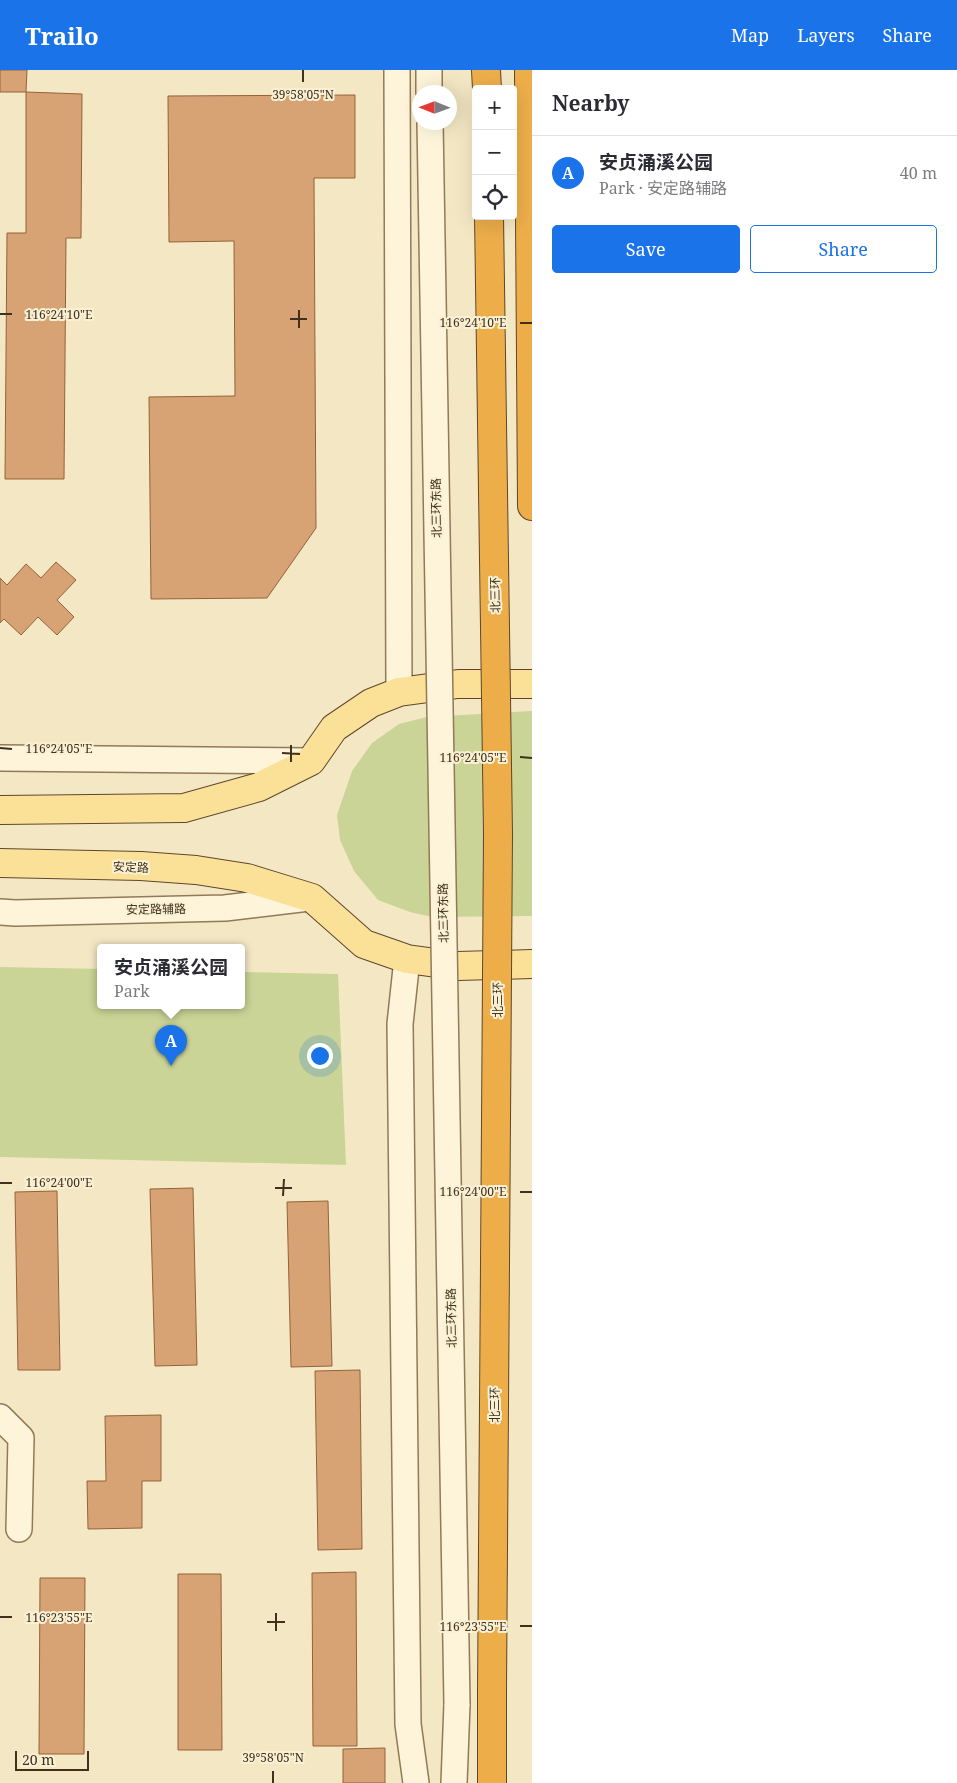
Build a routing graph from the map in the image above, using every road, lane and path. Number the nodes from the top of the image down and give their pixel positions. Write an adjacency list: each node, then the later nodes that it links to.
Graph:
1 (397, 70): 11 (street)
2 (429, 70): 5 (street)
3 (486, 70): 6 (highway)
4 (529, 70): 9 (highway)
5 (429, 85)
6 (487, 85)
7 (430, 130): 23 (street, 北三环东路, bridge)
8 (489, 220): 24 (highway, 北三环, bridge)
9 (532, 506)
10 (532, 684): 11 (main road)
11 (399, 692): 13 (main road)
12 (0, 758): 13 (street)
13 (311, 761): 14 (main road)
14 (0, 810)
15 (0, 863): 16 (main road, 安定路)
16 (312, 898): 17 (street, 安定路辅路); 18 (main road)
17 (0, 912)
18 (407, 959): 19 (main road); 22 (street)
19 (532, 964)
20 (0, 1417): 21 (street)
21 (19, 1529)
22 (416, 1783)
23 (454, 1783)
24 (492, 1783)

